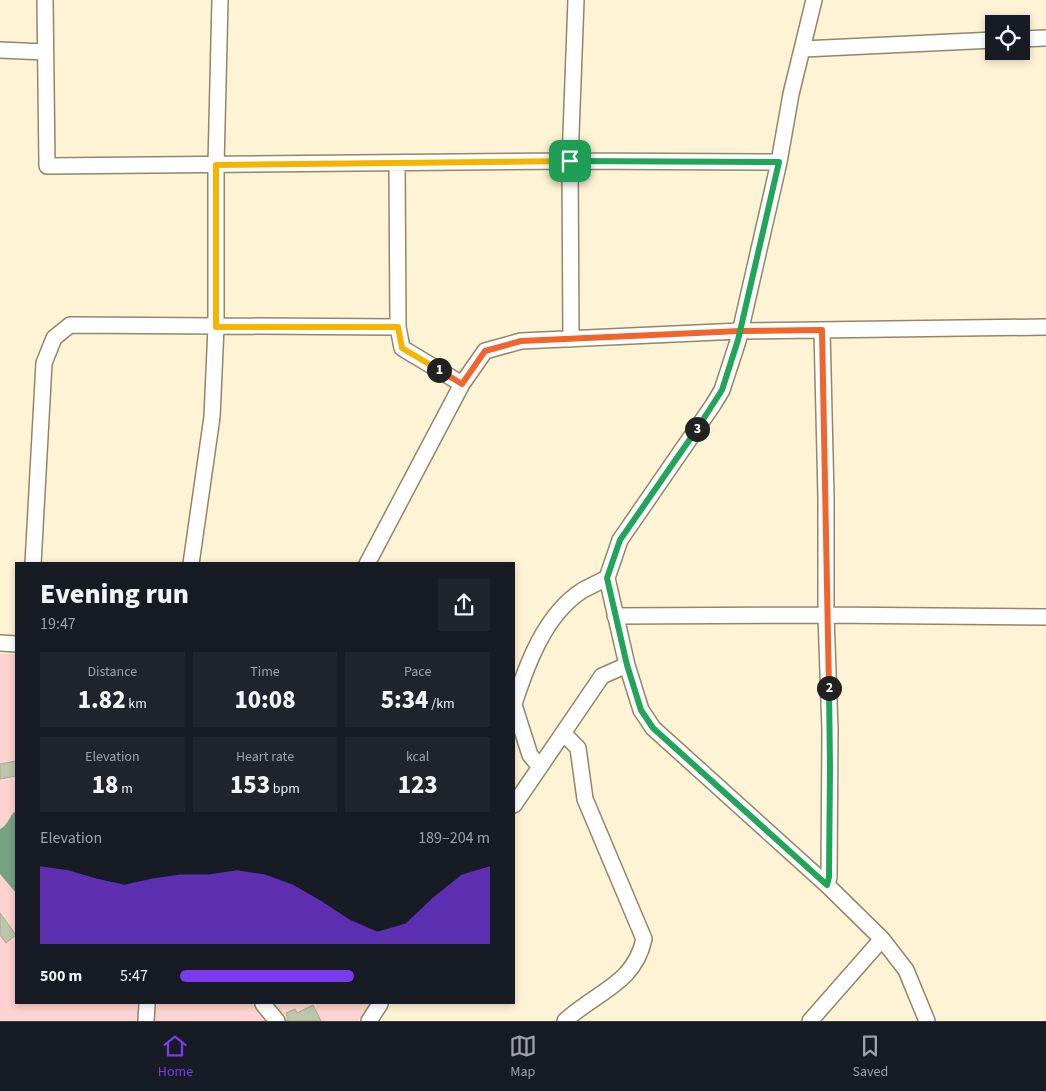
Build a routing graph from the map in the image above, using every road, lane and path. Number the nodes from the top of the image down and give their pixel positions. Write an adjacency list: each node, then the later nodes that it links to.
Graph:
1 (45, 0): 10 (street)
2 (220, 0): 14 (street)
3 (576, 0): 11 (street)
4 (814, 0): 8 (street)
5 (1046, 38): 6 (street)
6 (1030, 39)
7 (985, 40): 8 (street)
8 (803, 49): 12 (street)
9 (0, 50): 10 (street)
10 (45, 52): 14 (street)
11 (570, 161): 12 (street); 13 (street); 20 (street)
12 (779, 162): 19 (street)
13 (397, 164): 14 (street); 16 (street)
14 (216, 165): 15 (street)
15 (216, 327): 16 (street); 22 (street); 23 (street)
16 (398, 327): 21 (street)
17 (1046, 327): 18 (street)
18 (822, 330): 19 (street); 26 (street)
19 (740, 331): 20 (street); 25 (street)
20 (571, 339): 21 (street)
21 (462, 384): 24 (street)
22 (33, 562)
23 (191, 562)
24 (368, 562)
25 (607, 578): 27 (street); 32 (street)
26 (826, 615): 27 (street); 28 (street); 37 (street)
27 (615, 616): 31 (street)
28 (1046, 617)
29 (0, 643): 30 (street)
30 (15, 644)
31 (627, 665): 34 (street); 37 (street)
32 (515, 701)
33 (515, 707): 35 (street)
34 (563, 733): 35 (street); 45 (street)
35 (540, 767): 36 (street)
36 (515, 804)
37 (827, 885): 38 (street)
38 (882, 939): 46 (street); 47 (street)
39 (147, 1004): 42 (street)
40 (263, 1004): 43 (street)
41 (380, 1004): 44 (street)
42 (146, 1021)
43 (278, 1021)
44 (369, 1021)
45 (566, 1021)
46 (810, 1021)
47 (928, 1021)

